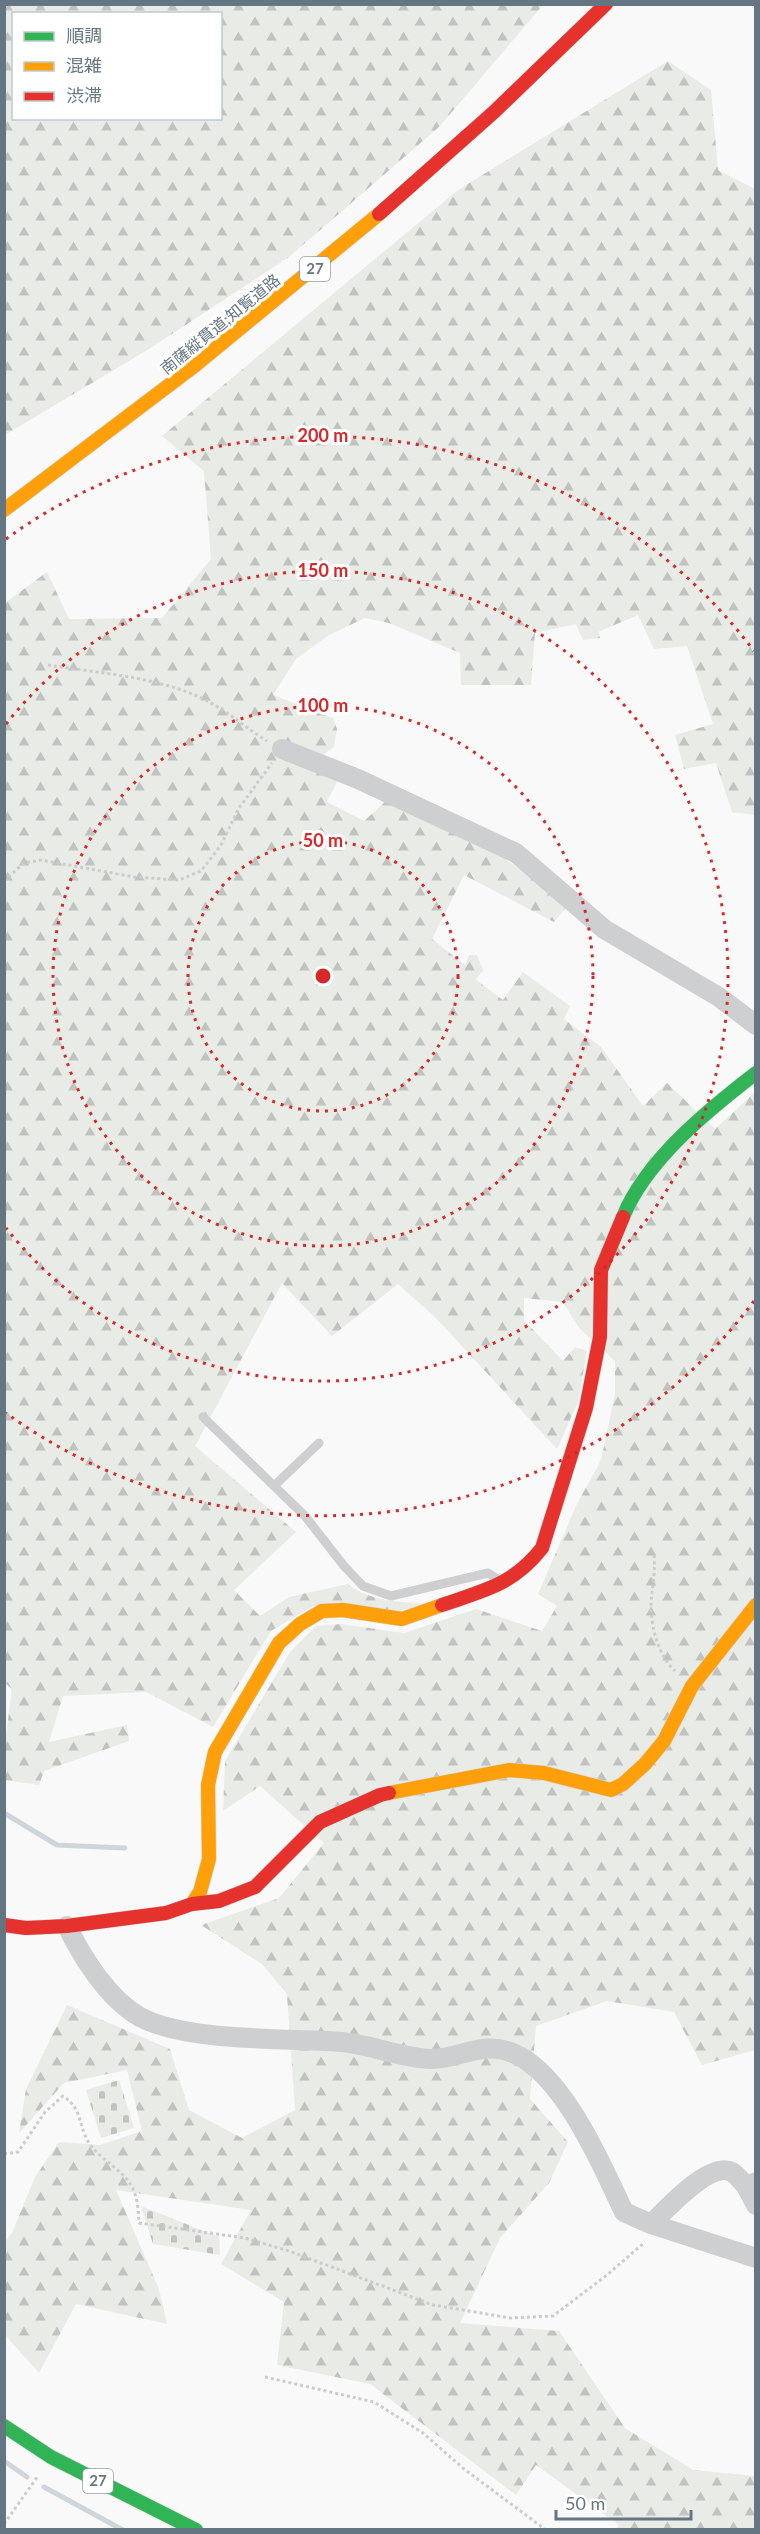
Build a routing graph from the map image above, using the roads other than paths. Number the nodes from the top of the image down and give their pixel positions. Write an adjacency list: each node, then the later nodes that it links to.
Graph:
1 (606, 4): 2 (main road, 南薩縦貫道;知覧道路 / 27)
2 (57, 472): 3 (main road); 4 (main road, 南薩縦貫道;知覧道路 / 27); 5 (main road)
3 (4, 502)
4 (4, 510)
5 (4, 517)
6 (282, 749): 7 (street)
7 (756, 1025)
8 (756, 1073): 12 (main road)
9 (203, 1417): 11 (lane)
10 (319, 1443): 11 (lane)
11 (274, 1486): 12 (lane)
12 (503, 1583): 14 (main road)
13 (756, 1605): 14 (main road)
14 (192, 1904): 16 (main road)
15 (4, 1925): 16 (main road)
16 (67, 1926): 19 (street)
17 (751, 2184): 18 (street); 19 (street)
18 (756, 2205)
19 (651, 2224): 20 (street)
20 (756, 2258)
21 (4, 2426): 22 (main road, 27)
22 (196, 2529)

